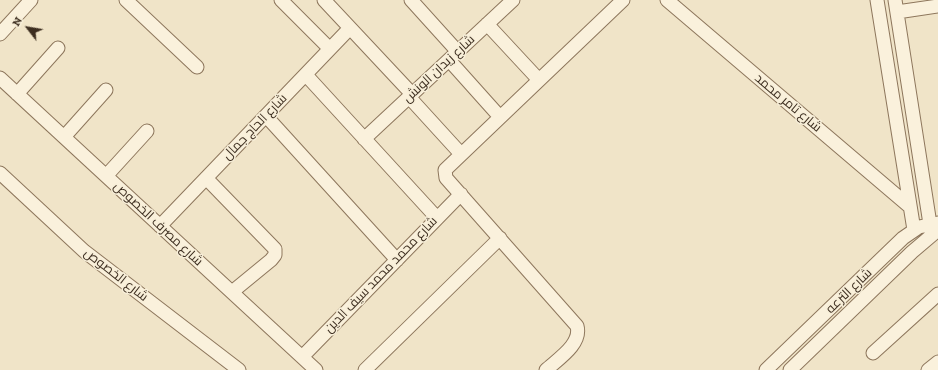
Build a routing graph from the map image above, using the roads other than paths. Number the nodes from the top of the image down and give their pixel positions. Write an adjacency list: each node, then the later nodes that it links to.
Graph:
1 (126, 0): 18 (street)
2 (281, 0): 16 (street)
3 (324, 0): 13 (street)
4 (513, 0): 12 (street, شارع زيدان الونش)
5 (623, 0): 21 (street)
6 (667, 0): 35 (street, شارع تامر محمد)
7 (877, 0): 35 (street)
8 (27, 2): 14 (street)
9 (418, 2): 17 (street)
10 (896, 6): 11 (street); 38 (street)
11 (938, 6)
12 (487, 24): 17 (street, شارع زيدان الونش); 21 (street)
13 (350, 28): 16 (street, شارع الحاج جمال); 24 (street)
14 (0, 34)
15 (58, 48): 23 (street)
16 (330, 49): 19 (street, شارع الحاج جمال)
17 (453, 56): 24 (street, شارع زيدان الونش); 26 (street)
18 (197, 67)
19 (306, 75): 25 (street, شارع الحاج جمال); 29 (street)
20 (0, 78): 23 (street, شارع مصرف الخصوص)
21 (539, 80): 26 (street)
22 (106, 90): 28 (street)
23 (17, 94): 28 (street, شارع مصرف الخصوص)
24 (411, 95): 29 (street, شارع زيدان الونش); 30 (street)
25 (266, 116): 33 (street, شارع الحاج جمال); 41 (street)
26 (500, 118): 30 (street)
27 (147, 131): 32 (street)
28 (64, 137): 32 (street, شارع مصرف الخصوص)
29 (364, 139): 36 (street)
30 (461, 154): 34 (street)
31 (0, 173): 47 (street, شارع الخصوص)
32 (106, 176): 37 (street, شارع مصرف الخصوص)
33 (206, 178): 37 (street, شارع الحاج جمال); 42 (street)
34 (461, 194): 36 (street, شارع محمد محمد سيف الدين); 40 (street)
35 (910, 206): 39 (street)
36 (437, 218): 41 (street, شارع محمد محمد سيف الدين)
37 (160, 226): 42 (street, شارع مصرف الخصوص)
38 (936, 229): 39 (street, شارع الترعه); 52 (street, شارع الترعه)
39 (914, 230): 51 (street, شارع الترعه)
40 (500, 238): 49 (street); 50 (street)
41 (397, 260): 45 (street, شارع محمد محمد سيف الدين)
42 (232, 292): 45 (street, شارع مصرف الخصوص)
43 (938, 294): 44 (street)
44 (874, 353)
45 (302, 357): 48 (street, شارع مصرف الخصوص)
46 (938, 362): 53 (street)
47 (238, 370)
48 (316, 370)
49 (365, 370)
50 (546, 370)
51 (766, 370)
52 (790, 370)
53 (928, 370)

